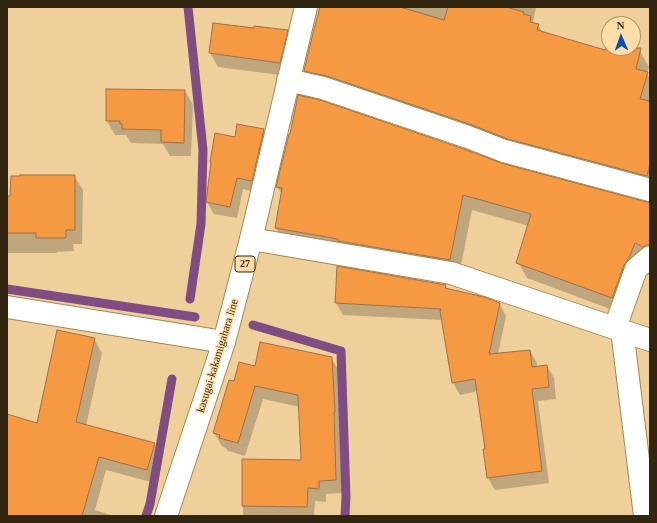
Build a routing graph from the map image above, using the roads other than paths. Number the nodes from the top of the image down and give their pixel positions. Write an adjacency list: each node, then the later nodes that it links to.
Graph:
1 (306, 7): 2 (street, kasugai-kakamigahara line / 27)
2 (288, 80): 3 (street); 4 (street, kasugai-kakamigahara line / 27)
3 (650, 190)
4 (252, 239): 7 (street); 9 (street, kasugai-kakamigahara line / 27)
5 (650, 258): 7 (street)
6 (7, 308): 9 (street)
7 (618, 329): 8 (street); 11 (street)
8 (650, 340)
9 (224, 342): 10 (street, kasugai-kakamigahara line / 27)
10 (166, 516)
11 (645, 516)

